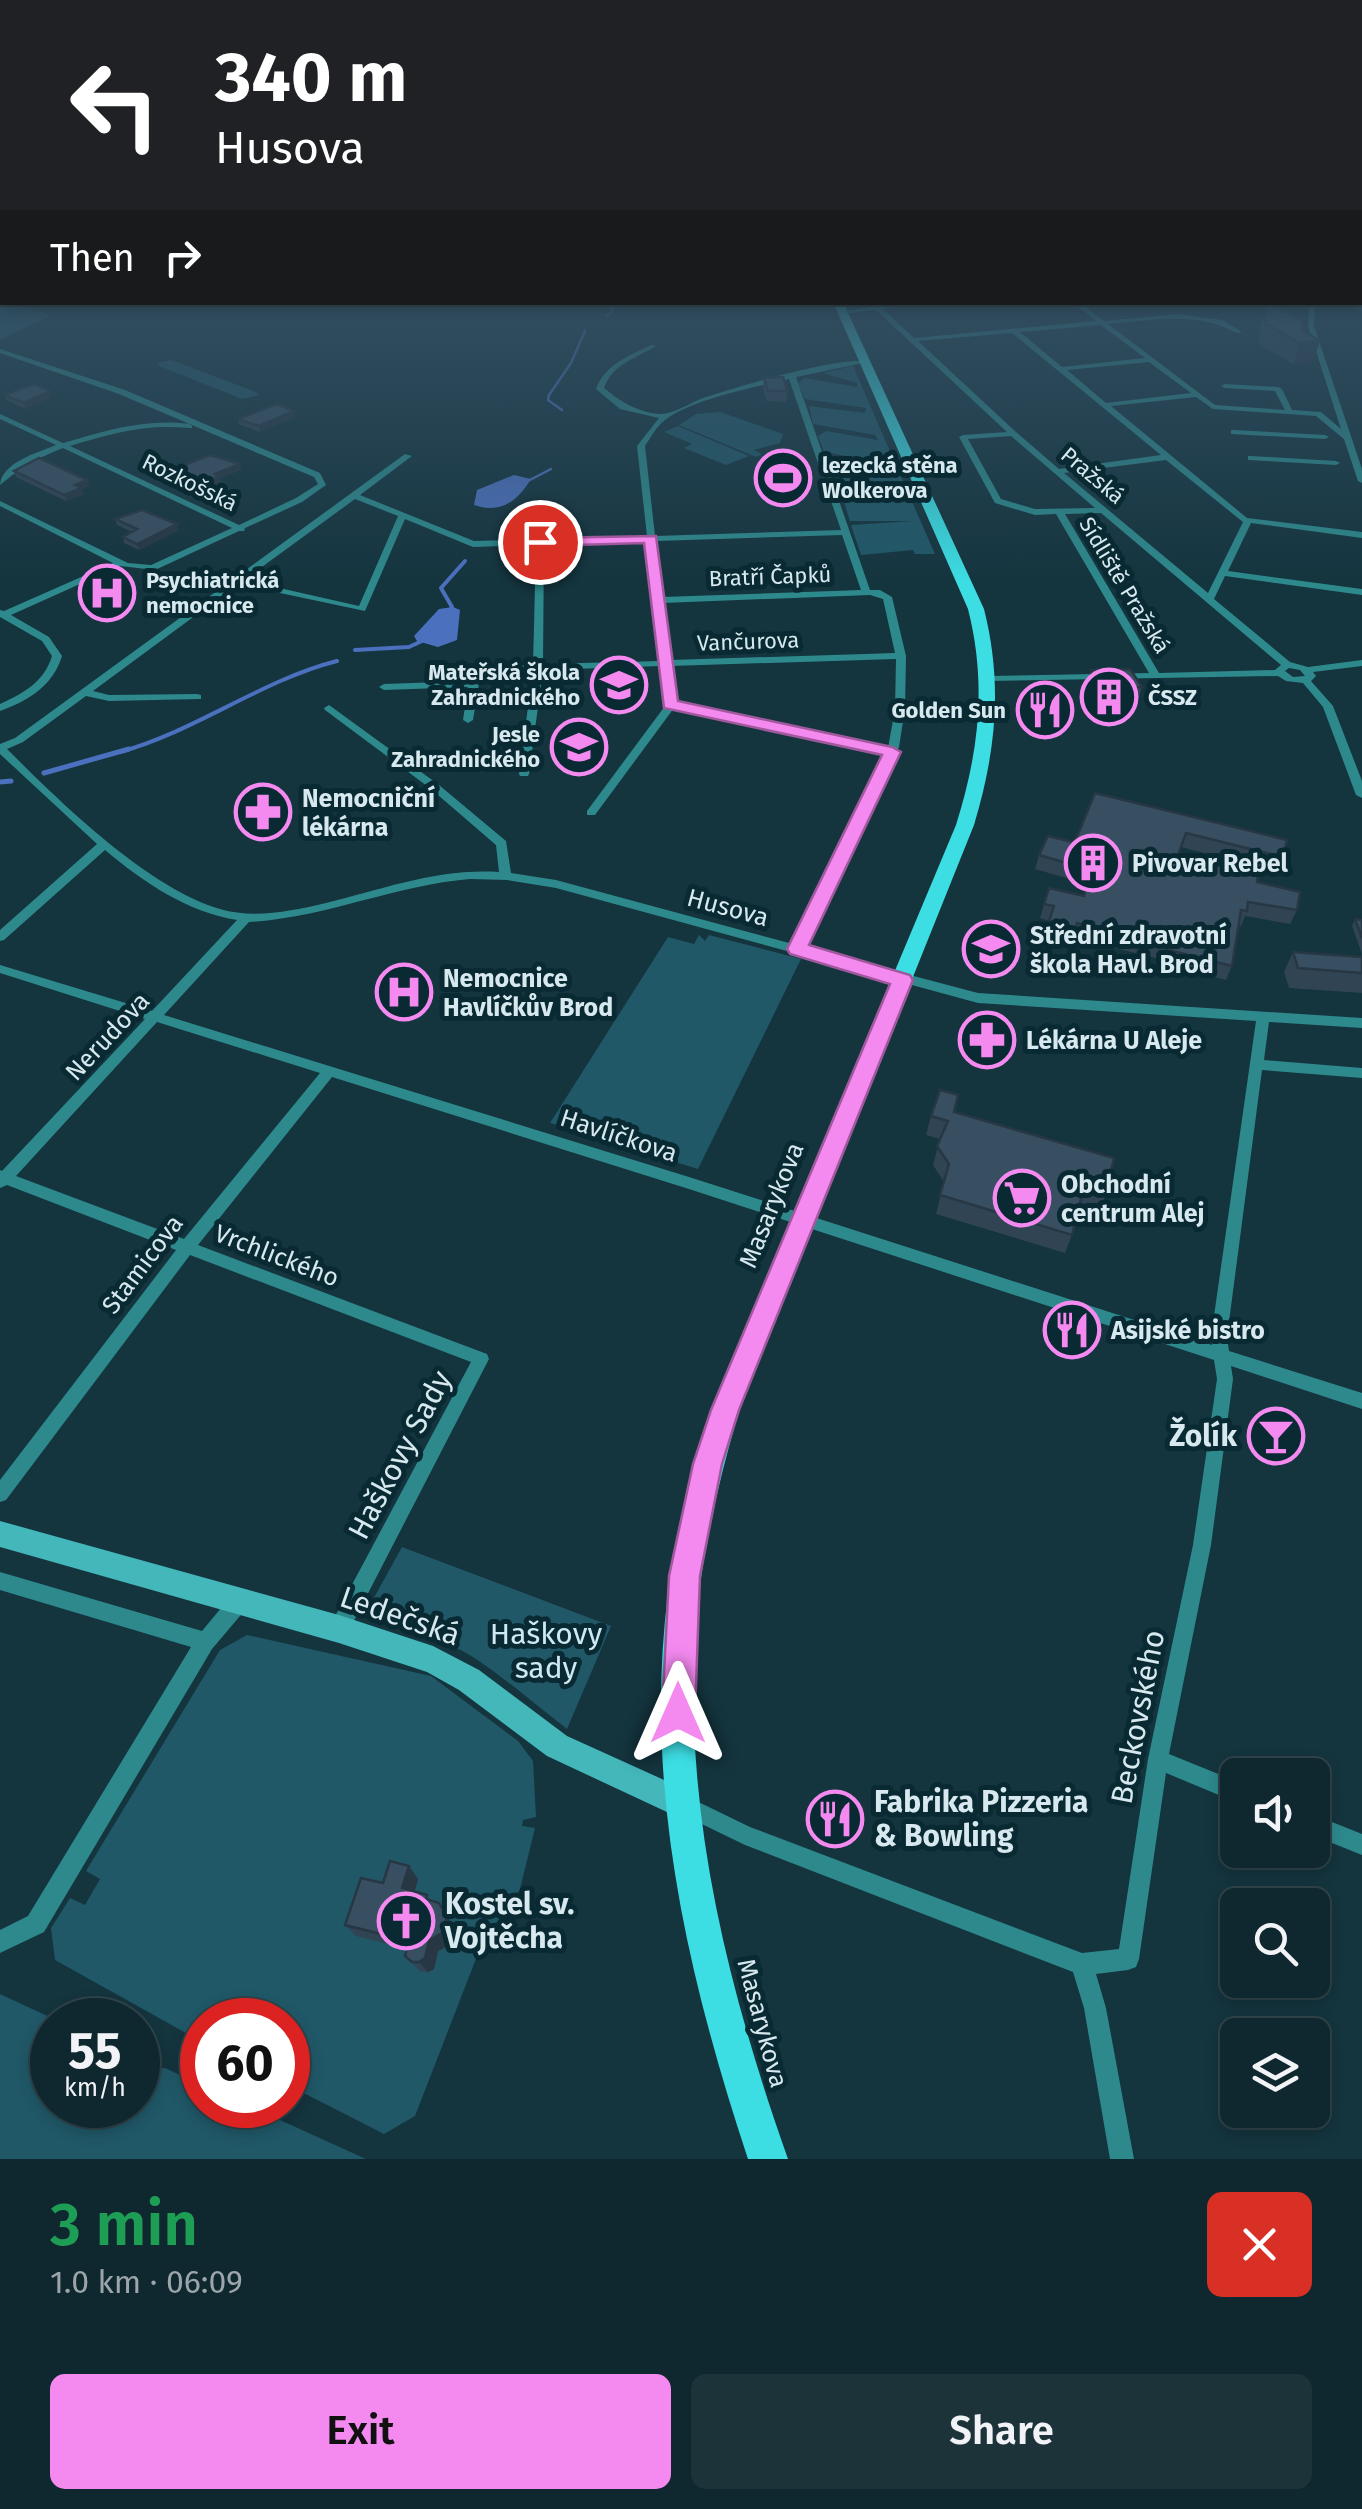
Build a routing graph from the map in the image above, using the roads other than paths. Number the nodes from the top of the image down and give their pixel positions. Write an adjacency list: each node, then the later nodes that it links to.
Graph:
1 (92, 382): 18 (street, Rozkošská)
2 (601, 382): 17 (street)
3 (778, 382): 17 (street)
4 (793, 382): 41 (street)
5 (874, 382): 60 (main road, Masarykova)
6 (957, 382): 20 (street, Pražská)
7 (1076, 382): 14 (street)
8 (1178, 382): 12 (street)
9 (1328, 382): 23 (street)
10 (1209, 385): 12 (street)
11 (1225, 386): 15 (street)
12 (1187, 388): 13 (street)
13 (1196, 396): 14 (street); 15 (street)
14 (1104, 405): 26 (street)
15 (1288, 411): 21 (street); 23 (street)
16 (0, 416): 24 (street, Rozkošská)
17 (664, 417): 43 (street)
18 (205, 427): 24 (street, Rozkošská); 40 (street, Rozkošská)
19 (1234, 432): 21 (street)
20 (1013, 434): 31 (street, Pražská); 37 (street, Sídliště Pražská)
21 (1299, 435): 22 (street); 28 (street)
22 (1325, 437)
23 (1346, 437): 29 (street)
24 (67, 445): 33 (street, Rozkošská); 40 (street, Rozkošská)
25 (408, 456): 34 (street)
26 (1168, 456): 31 (street); 39 (street)
27 (1252, 458): 28 (street)
28 (1311, 461): 30 (street)
29 (1358, 462): 32 (street)
30 (1336, 463)
31 (1058, 472): 36 (street, Pražská)
32 (1362, 481)
33 (0, 484)
34 (353, 496): 38 (street); 47 (street)
35 (0, 503): 45 (street, Rozkošská)
36 (1103, 510): 37 (street, Sídliště Pražská); 51 (street, Pražská)
37 (1060, 514): 59 (street, Sídliště Pražská)
38 (402, 516): 44 (street); 47 (street)
39 (1248, 522): 42 (street); 46 (street)
40 (240, 529): 45 (street, Rozkošská)
41 (846, 532): 43 (street); 48 (street)
42 (1362, 535)
43 (651, 539): 44 (street); 50 (street)
44 (540, 542): 56 (street)
45 (120, 563): 52 (street, Rozkošská)
46 (1222, 574): 49 (street); 51 (street)
47 (237, 581): 63 (street)
48 (866, 592): 50 (street, Bratří Čapků); 53 (street, Bratří Čapků)
49 (1362, 592)
50 (658, 600): 55 (street)
51 (1209, 600): 57 (street, Pražská)
52 (2, 614): 66 (street, Rozkošská)
53 (901, 656): 55 (street, Vančurova); 70 (street)
54 (1362, 662): 58 (street)
55 (666, 664): 56 (street, Vančurova); 65 (street)
56 (538, 669): 61 (street, Vančurova); 72 (street)
57 (1284, 669): 58 (street); 59 (street, Sídliště Pražská)
58 (1306, 675): 71 (street)
59 (1156, 676): 60 (street, Sídliště Pražská)
60 (990, 679): 81 (main road, Masarykova)
61 (473, 684): 62 (street, Vančurova); 68 (street)
62 (384, 687)
63 (84, 692): 64 (street); 69 (street)
64 (197, 697)
65 (670, 704): 70 (street); 74 (street)
66 (0, 708)
67 (329, 708): 76 (street)
68 (468, 720)
69 (0, 748): 75 (street)
70 (892, 752): 79 (street)
71 (1357, 769): 73 (street)
72 (524, 774)
73 (1362, 795)
74 (591, 813)
75 (103, 845): 77 (street); 78 (street)
76 (505, 877): 77 (street, Husova); 79 (street, Husova)
77 (245, 919): 82 (street, Nerudova)
78 (0, 937)
79 (797, 949): 81 (street, Husova)
80 (0, 969): 82 (street, Havlíčkova)
81 (902, 980): 83 (street, Husova); 89 (main road, Masarykova)
82 (157, 1015): 86 (street, Havlíčkova); 88 (street, Nerudova)
83 (1263, 1016): 84 (street, Husova); 85 (street, Beckovského)
84 (1362, 1023)
85 (1256, 1064): 87 (street); 91 (street, Beckovského)
86 (330, 1070): 89 (street, Havlíčkova); 90 (street, Stamicova)
87 (1362, 1072)
88 (2, 1179): 90 (street, Vrchlického)
89 (803, 1219): 91 (street, Havlíčkova); 102 (main road, Masarykova)
90 (186, 1248): 92 (street, Vrchlického); 94 (street, Stamicova)
91 (1221, 1355): 93 (street, Havlíčkova); 100 (street, Beckovského)
92 (481, 1359): 98 (street, Haškovy Sady)
93 (1362, 1401)
94 (0, 1494)
95 (0, 1534): 97 (main road, Ledečská)
96 (0, 1582): 99 (street)
97 (238, 1604): 98 (main road, Ledečská); 99 (street)
98 (339, 1630): 102 (main road, Ledečská)
99 (205, 1642): 105 (street)
100 (1158, 1759): 101 (street); 106 (street, Beckovského)
101 (1220, 1785)
102 (684, 1805): 106 (street); 107 (main road, Masarykova)
103 (1330, 1832): 104 (street)
104 (1362, 1845)
105 (0, 1942)
106 (1082, 1964): 108 (street)
107 (768, 2159)
108 (1122, 2159)

